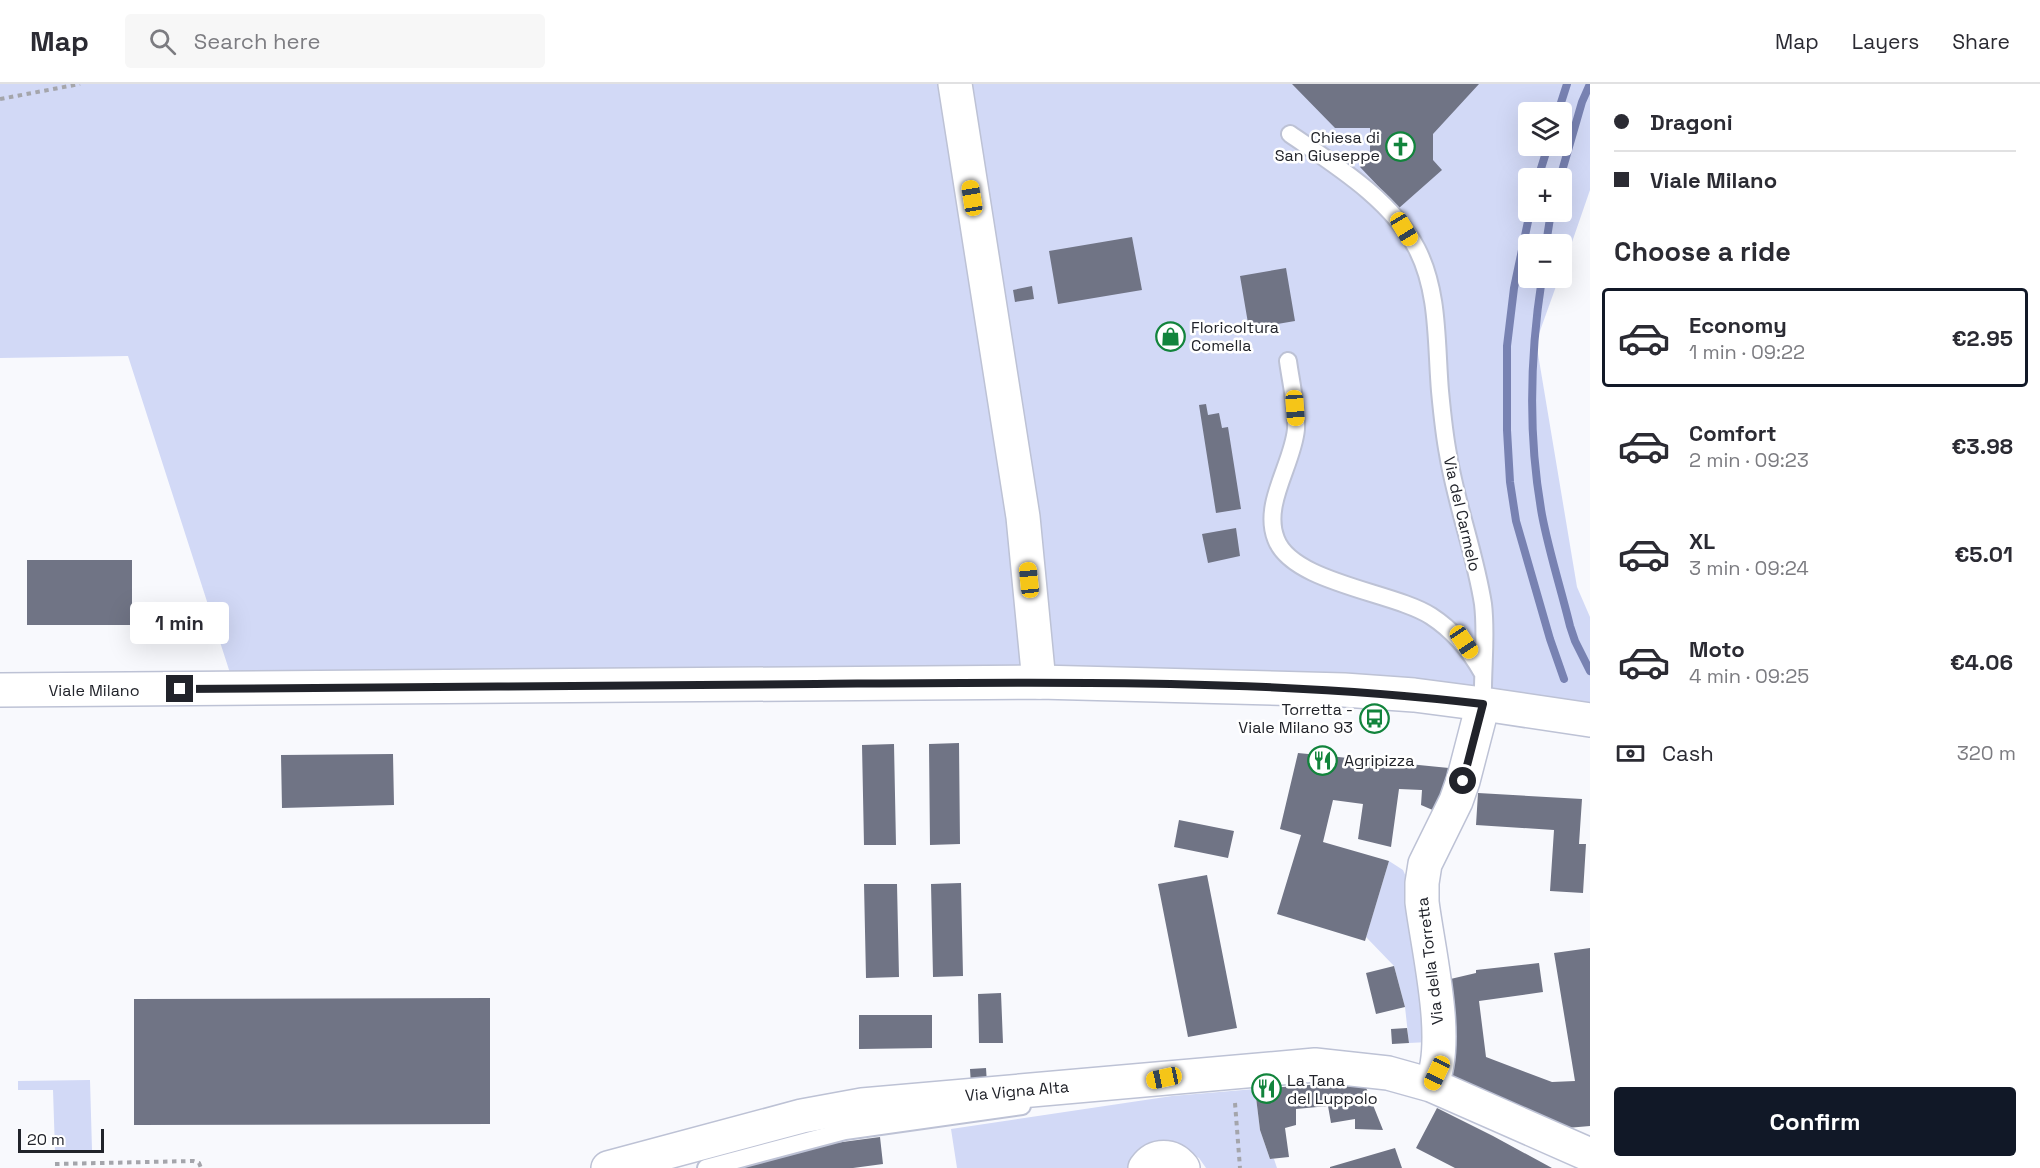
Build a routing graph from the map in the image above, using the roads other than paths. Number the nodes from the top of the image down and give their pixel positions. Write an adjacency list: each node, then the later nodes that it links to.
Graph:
1 (954, 84): 4 (street)
2 (1290, 134): 5 (lane, Via del Carmelo)
3 (1288, 361): 5 (lane)
4 (1039, 682): 5 (street, Viale Milano); 6 (street, Viale Milano)
5 (1483, 688): 7 (street, Viale Milano); 9 (street, Via della Torretta)
6 (0, 690)
7 (1590, 720)
8 (1164, 1078): 9 (street, Via Vigna Alta); 11 (street, Via Vigna Alta); 12 (lane)
9 (1431, 1085): 10 (street, Via Vigna Alta)
10 (1590, 1155)
11 (608, 1168)
12 (706, 1168)
13 (1144, 1168): 14 (street)
14 (1183, 1168)

